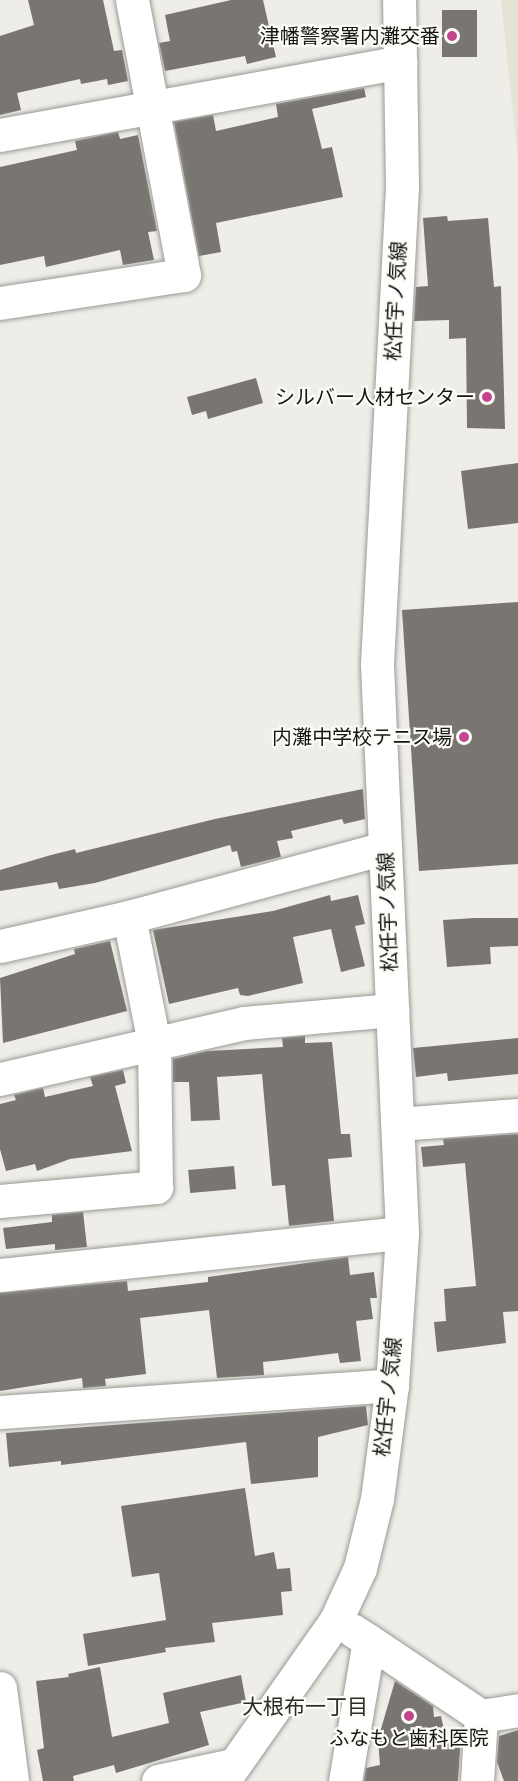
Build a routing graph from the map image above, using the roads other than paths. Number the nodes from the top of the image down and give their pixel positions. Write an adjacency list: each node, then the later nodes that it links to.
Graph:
1 (132, 0): 4 (street)
2 (399, 0): 3 (street, 松任宇ノ気線)
3 (400, 62): 4 (street); 7 (street, 松任宇ノ気線)
4 (154, 108): 5 (street); 6 (street)
5 (0, 135)
6 (0, 303)
7 (385, 848): 8 (street); 10 (street, 松任宇ノ気線)
8 (129, 917): 9 (street); 11 (street)
9 (0, 945)
10 (392, 1010): 11 (street); 14 (street, 松任宇ノ気線)
11 (154, 1043): 12 (street); 15 (street)
12 (0, 1079)
13 (518, 1115): 14 (street)
14 (398, 1124): 16 (street, 松任宇ノ気線)
15 (0, 1201)
16 (402, 1233): 17 (street); 18 (street, 松任宇ノ気線)
17 (0, 1275)
18 (392, 1385): 19 (street); 20 (street, 松任宇ノ気線)
19 (0, 1412)
20 (336, 1620): 21 (street); 25 (street, 松任宇ノ気線)
21 (369, 1641): 24 (street); 28 (street)
22 (0, 1687): 26 (street)
23 (518, 1710): 24 (street)
24 (481, 1716): 29 (street)
25 (228, 1773): 27 (street)
26 (12, 1781)
27 (158, 1781)
28 (345, 1781)
29 (477, 1781)

